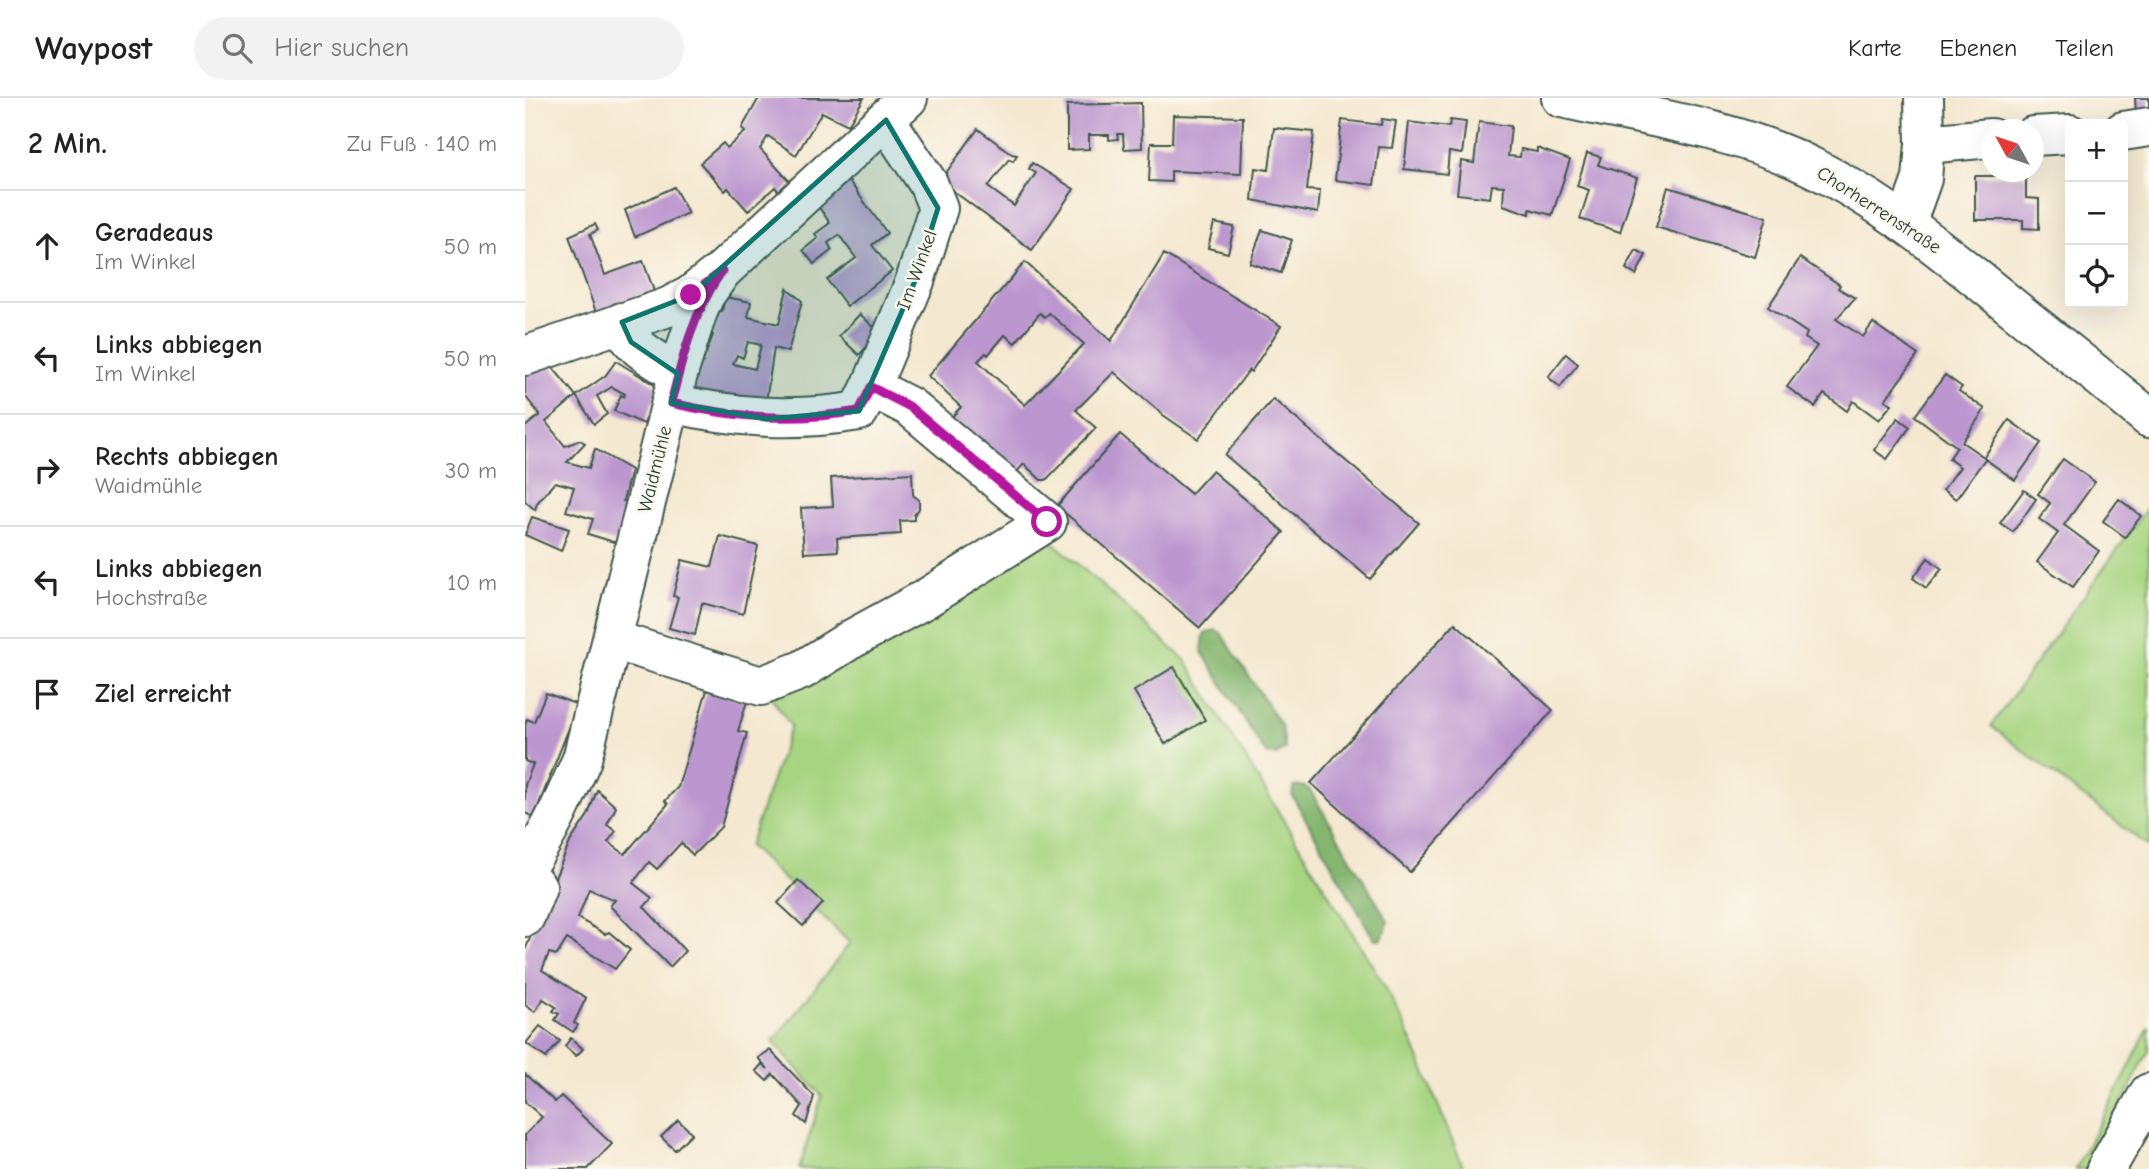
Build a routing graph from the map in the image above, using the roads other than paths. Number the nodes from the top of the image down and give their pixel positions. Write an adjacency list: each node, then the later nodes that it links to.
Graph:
1 (1561, 98): 10 (street, Chorherrenstraße)
2 (1924, 98): 9 (street)
3 (897, 109): 11 (street, Waidmühle); 14 (street, Im Winkel)
4 (2149, 127): 5 (street)
5 (2128, 130)
6 (2065, 134): 7 (street)
7 (2044, 135)
8 (1981, 139): 9 (street)
9 (1925, 144): 10 (street)
10 (1906, 224): 16 (street, Chorherrenstraße)
11 (722, 271): 12 (street); 15 (street, Waidmühle)
12 (622, 322): 13 (street); 15 (street)
13 (525, 356)
14 (871, 387): 15 (street, Im Winkel); 17 (street)
15 (675, 388): 17 (street, Waidmühle)
16 (2149, 418)
17 (613, 640): 18 (street, Waidmühle)
18 (525, 870): 19 (street, Waidmühle)
19 (525, 917)
20 (2149, 1093): 21 (street)
21 (2106, 1169)

